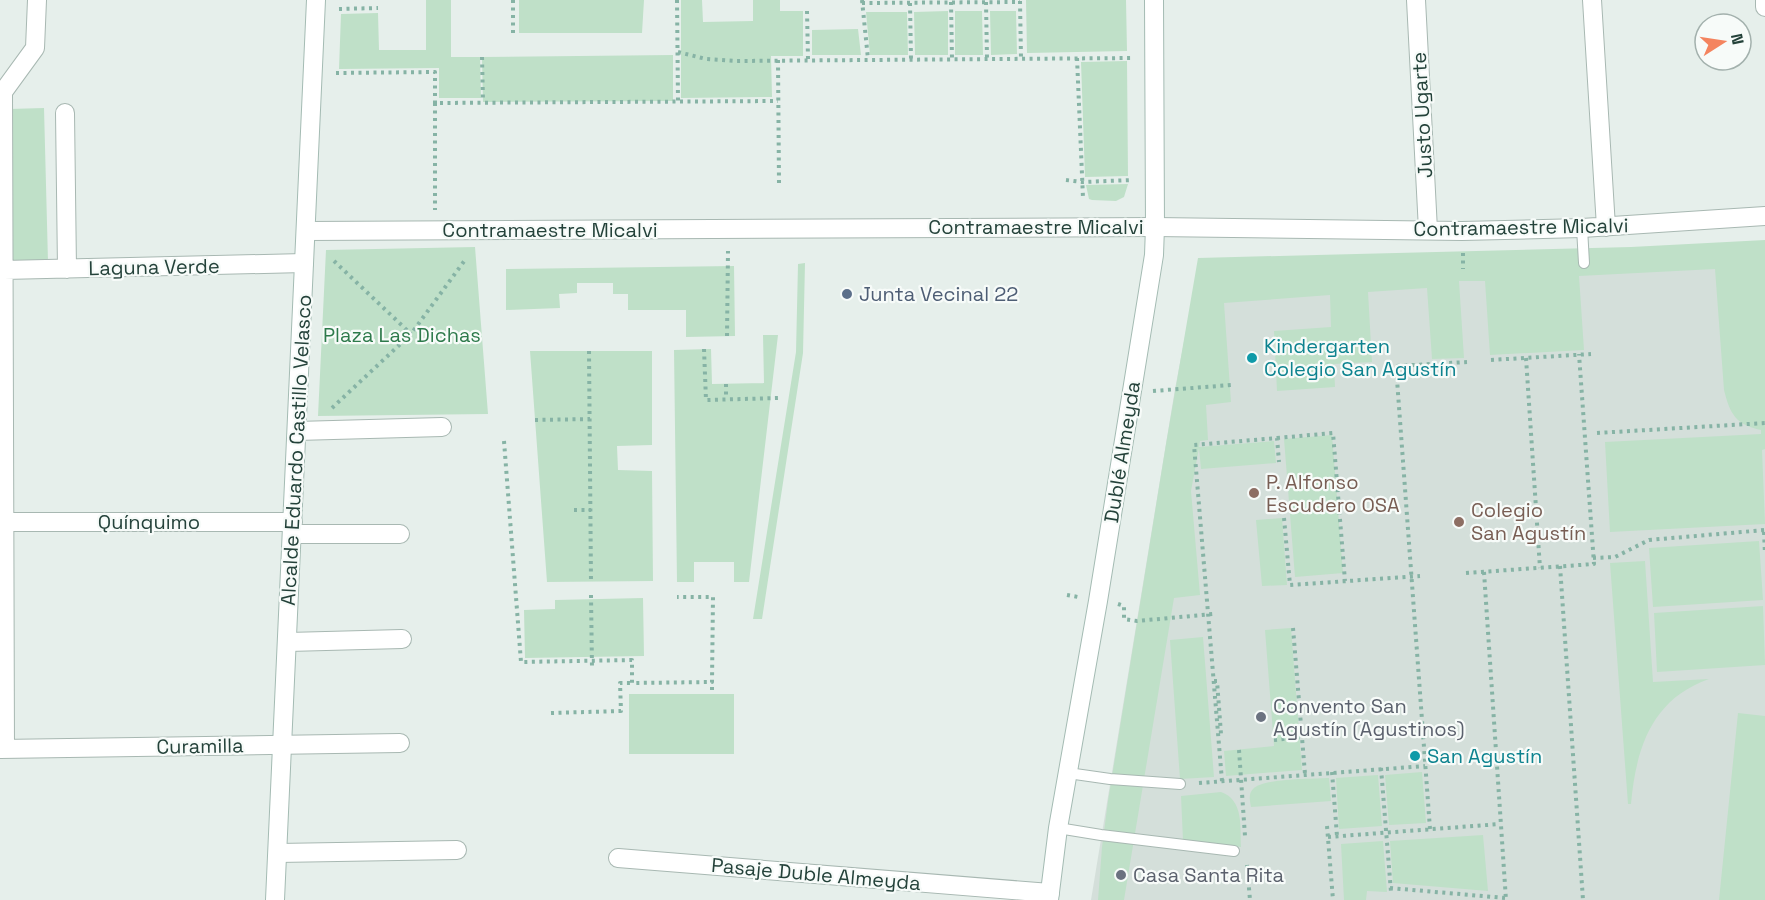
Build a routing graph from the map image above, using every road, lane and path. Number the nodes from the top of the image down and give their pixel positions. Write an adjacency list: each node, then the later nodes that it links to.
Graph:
1 (37, 0): 40 (street)
2 (316, 0): 48 (street, Alcalde Eduardo Castillo Velasco)
3 (513, 0): 18 (path)
4 (677, 0): 19 (path)
5 (1154, 0): 21 (street, Dublé Almeyda)
6 (1416, 0): 47 (street, Justo Ugarte)
7 (1592, 0): 45 (street)
8 (1764, 0): 14 (street)
9 (1020, 1): 12 (path); 23 (path)
10 (862, 2): 13 (path); 26 (path)
11 (951, 2): 12 (path); 13 (path); 28 (path)
12 (987, 2): 22 (path)
13 (910, 3): 27 (path)
14 (1765, 7)
15 (378, 8): 16 (path)
16 (339, 9)
17 (807, 11): 25 (path)
18 (513, 33)
19 (678, 52): 29 (path); 31 (path)
20 (482, 57): 34 (path)
21 (1155, 57): 24 (path); 44 (street, Dublé Almeyda)
22 (987, 58): 23 (path); 28 (path)
23 (1021, 58): 24 (path)
24 (1077, 58): 38 (path)
25 (808, 59): 26 (path); 29 (path)
26 (868, 59): 27 (path)
27 (911, 59): 28 (path)
28 (952, 59)
29 (778, 60): 32 (path)
30 (336, 73): 33 (path)
31 (678, 101): 32 (path); 34 (path)
32 (778, 101): 39 (path)
33 (435, 102): 34 (path); 42 (path)
34 (483, 102)
35 (65, 113): 54 (street)
36 (1066, 180): 38 (path)
37 (1133, 180): 38 (path)
38 (1082, 182): 41 (path)
39 (779, 183)
40 (2, 192): 55 (street)
41 (1083, 198)
42 (435, 211)
43 (1765, 216): 45 (street, Contramaestre Micalvi)
44 (1155, 227): 47 (street, Contramaestre Micalvi); 48 (street, Contramaestre Micalvi); 124 (street, Dublé Almeyda)
45 (1606, 227): 46 (street, Contramaestre Micalvi)
46 (1582, 228): 47 (street, Contramaestre Micalvi); 52 (lane)
47 (1428, 230)
48 (306, 231): 51 (street, Alcalde Eduardo Castillo Velasco)
49 (465, 260): 56 (path)
50 (334, 261): 56 (path)
51 (304, 263): 54 (street, Laguna Verde); 75 (street, Alcalde Eduardo Castillo Velasco)
52 (1584, 263)
53 (728, 266): 57 (path)
54 (67, 269): 55 (street, Laguna Verde)
55 (4, 270): 85 (street)
56 (411, 334): 70 (path)
57 (727, 336)
58 (704, 349): 69 (path)
59 (589, 351): 71 (path)
60 (1579, 354): 61 (path); 62 (path); 89 (path)
61 (1591, 354)
62 (1526, 358): 63 (path); 92 (path)
63 (1491, 360)
64 (1467, 362): 95 (path)
65 (726, 384): 69 (path)
66 (1231, 385): 67 (path)
67 (1175, 389)
68 (778, 398): 69 (path)
69 (726, 399)
70 (329, 411)
71 (590, 419): 72 (path); 81 (path)
72 (535, 420)
73 (1765, 423): 76 (path)
74 (442, 427): 75 (street)
75 (297, 430): 83 (street, Alcalde Eduardo Castillo Velasco)
76 (1597, 434)
77 (1277, 438): 79 (path); 97 (path); 101 (path)
78 (504, 441): 106 (path)
79 (1279, 462)
80 (574, 510): 81 (path)
81 (591, 510): 98 (path)
82 (1284, 518): 97 (path)
83 (292, 528): 85 (street, Quínquimo); 86 (street, Quínquimo); 105 (street, Alcalde Eduardo Castillo Velasco)
84 (1764, 531): 87 (path); 88 (path)
85 (3, 532): 112 (street)
86 (400, 534)
87 (1765, 554)
88 (1616, 557): 89 (path); 90 (path)
89 (1593, 558): 91 (path)
90 (1616, 563)
91 (1560, 566): 92 (path); 144 (path)
92 (1540, 568): 93 (path)
93 (1484, 572): 94 (path); 129 (path)
94 (1466, 573)
95 (1412, 576): 96 (path); 97 (path); 121 (path)
96 (1420, 576)
97 (1345, 581)
98 (591, 582)
99 (591, 595): 106 (path)
100 (677, 597): 109 (path)
101 (1210, 614): 102 (path); 108 (path)
102 (1137, 621)
103 (1293, 628): 115 (path)
104 (402, 639): 105 (street)
105 (288, 642): 118 (street, Alcalde Eduardo Castillo Velasco)
106 (592, 661): 107 (path); 110 (path)
107 (592, 668)
108 (1214, 681): 114 (path); 127 (path)
109 (712, 682): 110 (path); 111 (path)
110 (632, 683): 113 (path)
111 (712, 690)
112 (3, 703): 119 (street)
113 (551, 713)
114 (1223, 734)
115 (1302, 737): 116 (path); 125 (path)
116 (1274, 740)
117 (400, 743): 118 (street, Curamilla)
118 (283, 745): 119 (street, Curamilla); 138 (street, Alcalde Eduardo Castillo Velasco)
119 (3, 749)
120 (1239, 750): 126 (path)
121 (1425, 766): 122 (path); 132 (path)
122 (1381, 768): 123 (path); 133 (path)
123 (1332, 772): 125 (path); 134 (path)
124 (1068, 773): 128 (lane); 131 (street, Dublé Almeyda)
125 (1305, 774): 126 (path)
126 (1241, 779): 127 (path)
127 (1222, 781): 128 (path)
128 (1180, 784)
129 (1500, 824): 132 (path); 141 (path)
130 (1327, 826): 135 (path)
131 (1058, 828): 137 (lane); 140 (street, Dublé Almeyda)
132 (1430, 829): 133 (path)
133 (1386, 832): 134 (path); 141 (path)
134 (1337, 836): 135 (path)
135 (1328, 837): 143 (path)
136 (457, 850): 138 (street)
137 (1234, 851)
138 (278, 853): 142 (street, Alcalde Eduardo Castillo Velasco)
139 (618, 858): 140 (street, Pasaje Duble Almeyda)
140 (1049, 896)
141 (1505, 899)
142 (275, 900)
143 (1333, 900)
144 (1583, 900)

